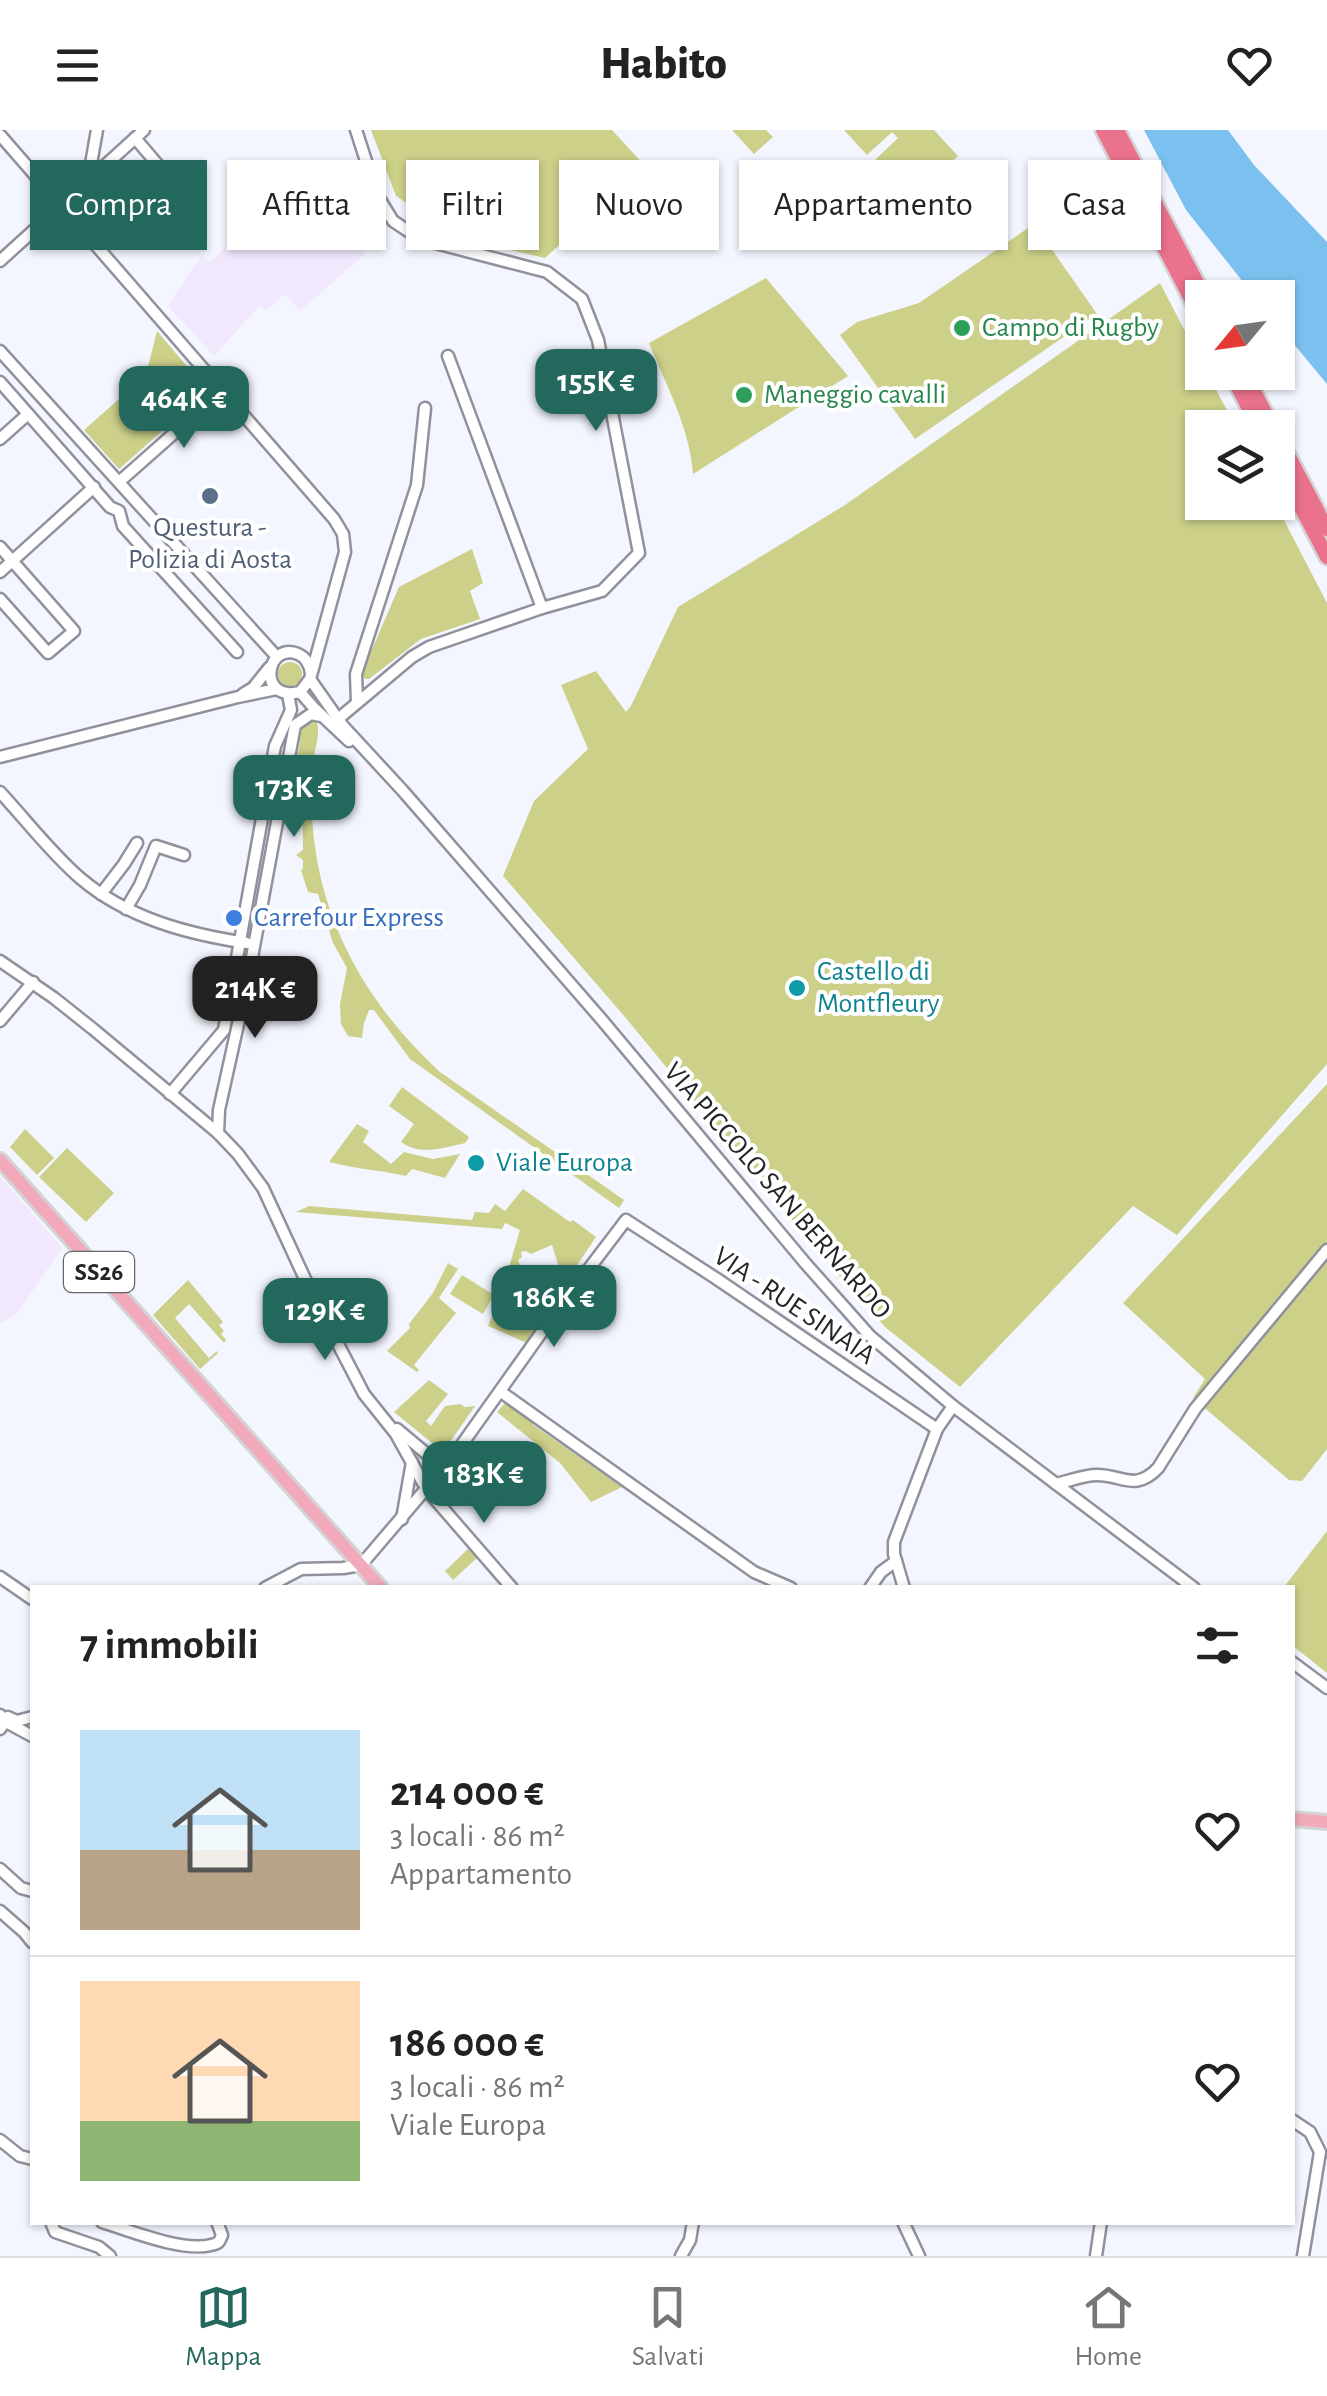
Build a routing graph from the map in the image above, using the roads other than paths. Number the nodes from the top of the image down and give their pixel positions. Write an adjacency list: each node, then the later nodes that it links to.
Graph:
1 (98, 130): 7 (street)
2 (356, 130): 35 (street)
3 (1102, 130): 15 (highway)
4 (1116, 130): 14 (highway)
5 (139, 134): 8 (street); 9 (street)
6 (0, 135): 10 (street)
7 (92, 160)
8 (111, 160)
9 (159, 160)
10 (30, 170)
11 (30, 234): 13 (street)
12 (99, 250): 19 (street)
13 (0, 261)
14 (1195, 280)
15 (1185, 288)
16 (0, 351): 24 (street)
17 (448, 356): 35 (street)
18 (0, 382): 21 (street)
19 (222, 390): 24 (street); 39 (street)
20 (425, 408): 43 (street)
21 (28, 414): 22 (street); 25 (street)
22 (0, 439)
23 (1295, 468): 29 (highway)
24 (118, 482): 27 (street)
25 (94, 487): 28 (street); 32 (street)
26 (1295, 496): 31 (highway)
27 (133, 498): 28 (street); 36 (street)
28 (118, 511): 37 (street)
29 (1327, 529)
30 (0, 547): 32 (street)
31 (1327, 557)
32 (12, 562): 33 (street); 34 (street)
33 (0, 572)
34 (0, 599)
35 (542, 608): 43 (street)
36 (245, 620): 38 (street); 40 (street)
37 (237, 652)
38 (274, 661): 39 (street); 40 (street); 41 (street)
39 (311, 676): 41 (street); 45 (street, VIA PICCOLO SAN BERNARDO)
40 (263, 678): 42 (street)
41 (293, 693): 42 (street); 44 (street, VIA PICCOLO SAN BERNARDO); 45 (street, VIA PICCOLO SAN BERNARDO); 46 (street); 54 (street)
42 (238, 697): 47 (street)
43 (355, 705): 45 (street); 48 (street, VIA PICCOLO SAN BERNARDO)
44 (322, 716): 46 (street); 48 (street, VIA PICCOLO SAN BERNARDO)
45 (338, 719): 48 (street, VIA PICCOLO SAN BERNARDO)
46 (295, 724): 55 (street)
47 (0, 757)
48 (381, 767): 64 (street, VIA PICCOLO SAN BERNARDO)
49 (0, 792): 52 (street)
50 (137, 843): 52 (street)
51 (184, 855): 53 (street)
52 (102, 894): 53 (street)
53 (126, 909): 54 (street)
54 (240, 942): 55 (street); 59 (street)
55 (254, 944): 60 (street)
56 (0, 961): 57 (street)
57 (34, 982): 58 (street); 59 (street)
58 (0, 1020)
59 (170, 1094): 60 (street)
60 (218, 1133): 65 (street)
61 (2, 1162): 73 (main road, SS26)
62 (1327, 1250): 69 (street)
63 (500, 1392): 66 (street, VIA - RUE SINAIA); 68 (street); 78 (street)
64 (954, 1406): 66 (street); 69 (street, VIA PICCOLO SAN BERNARDO)
65 (386, 1420): 67 (street); 68 (street)
66 (937, 1429): 72 (street)
67 (412, 1460): 68 (street); 70 (street); 71 (street)
68 (438, 1467): 70 (street)
69 (1056, 1484): 81 (street, VIA PICCOLO SAN BERNARDO)
70 (427, 1490): 71 (street); 77 (street)
71 (402, 1519): 73 (street)
72 (896, 1561): 79 (street); 80 (street)
73 (361, 1565): 75 (street); 76 (main road, SS26)
74 (0, 1577): 82 (street)
75 (271, 1585)
76 (378, 1585)
77 (509, 1585)
78 (785, 1585)
79 (872, 1585)
80 (903, 1585)
81 (1190, 1585)
82 (30, 1597)
83 (1295, 1664): 84 (street)
84 (1327, 1688)
85 (30, 1718): 86 (street)
86 (2, 1722): 87 (street)
87 (30, 1735)
88 (1295, 1819): 89 (main road)
89 (1327, 1822)
90 (0, 1870): 91 (street)
91 (30, 1890)
92 (0, 1912): 93 (street)
93 (30, 1940)
94 (1295, 2122): 97 (street)
95 (0, 2140): 96 (street)
96 (30, 2159)
97 (1324, 2163): 108 (street)
98 (52, 2225): 104 (street)
99 (113, 2225): 100 (street)
100 (219, 2225)
101 (692, 2225): 105 (street)
102 (904, 2225): 106 (street)
103 (1101, 2225): 107 (street)
104 (110, 2256)
105 (681, 2256)
106 (919, 2256)
107 (1096, 2256)
108 (1303, 2256)

